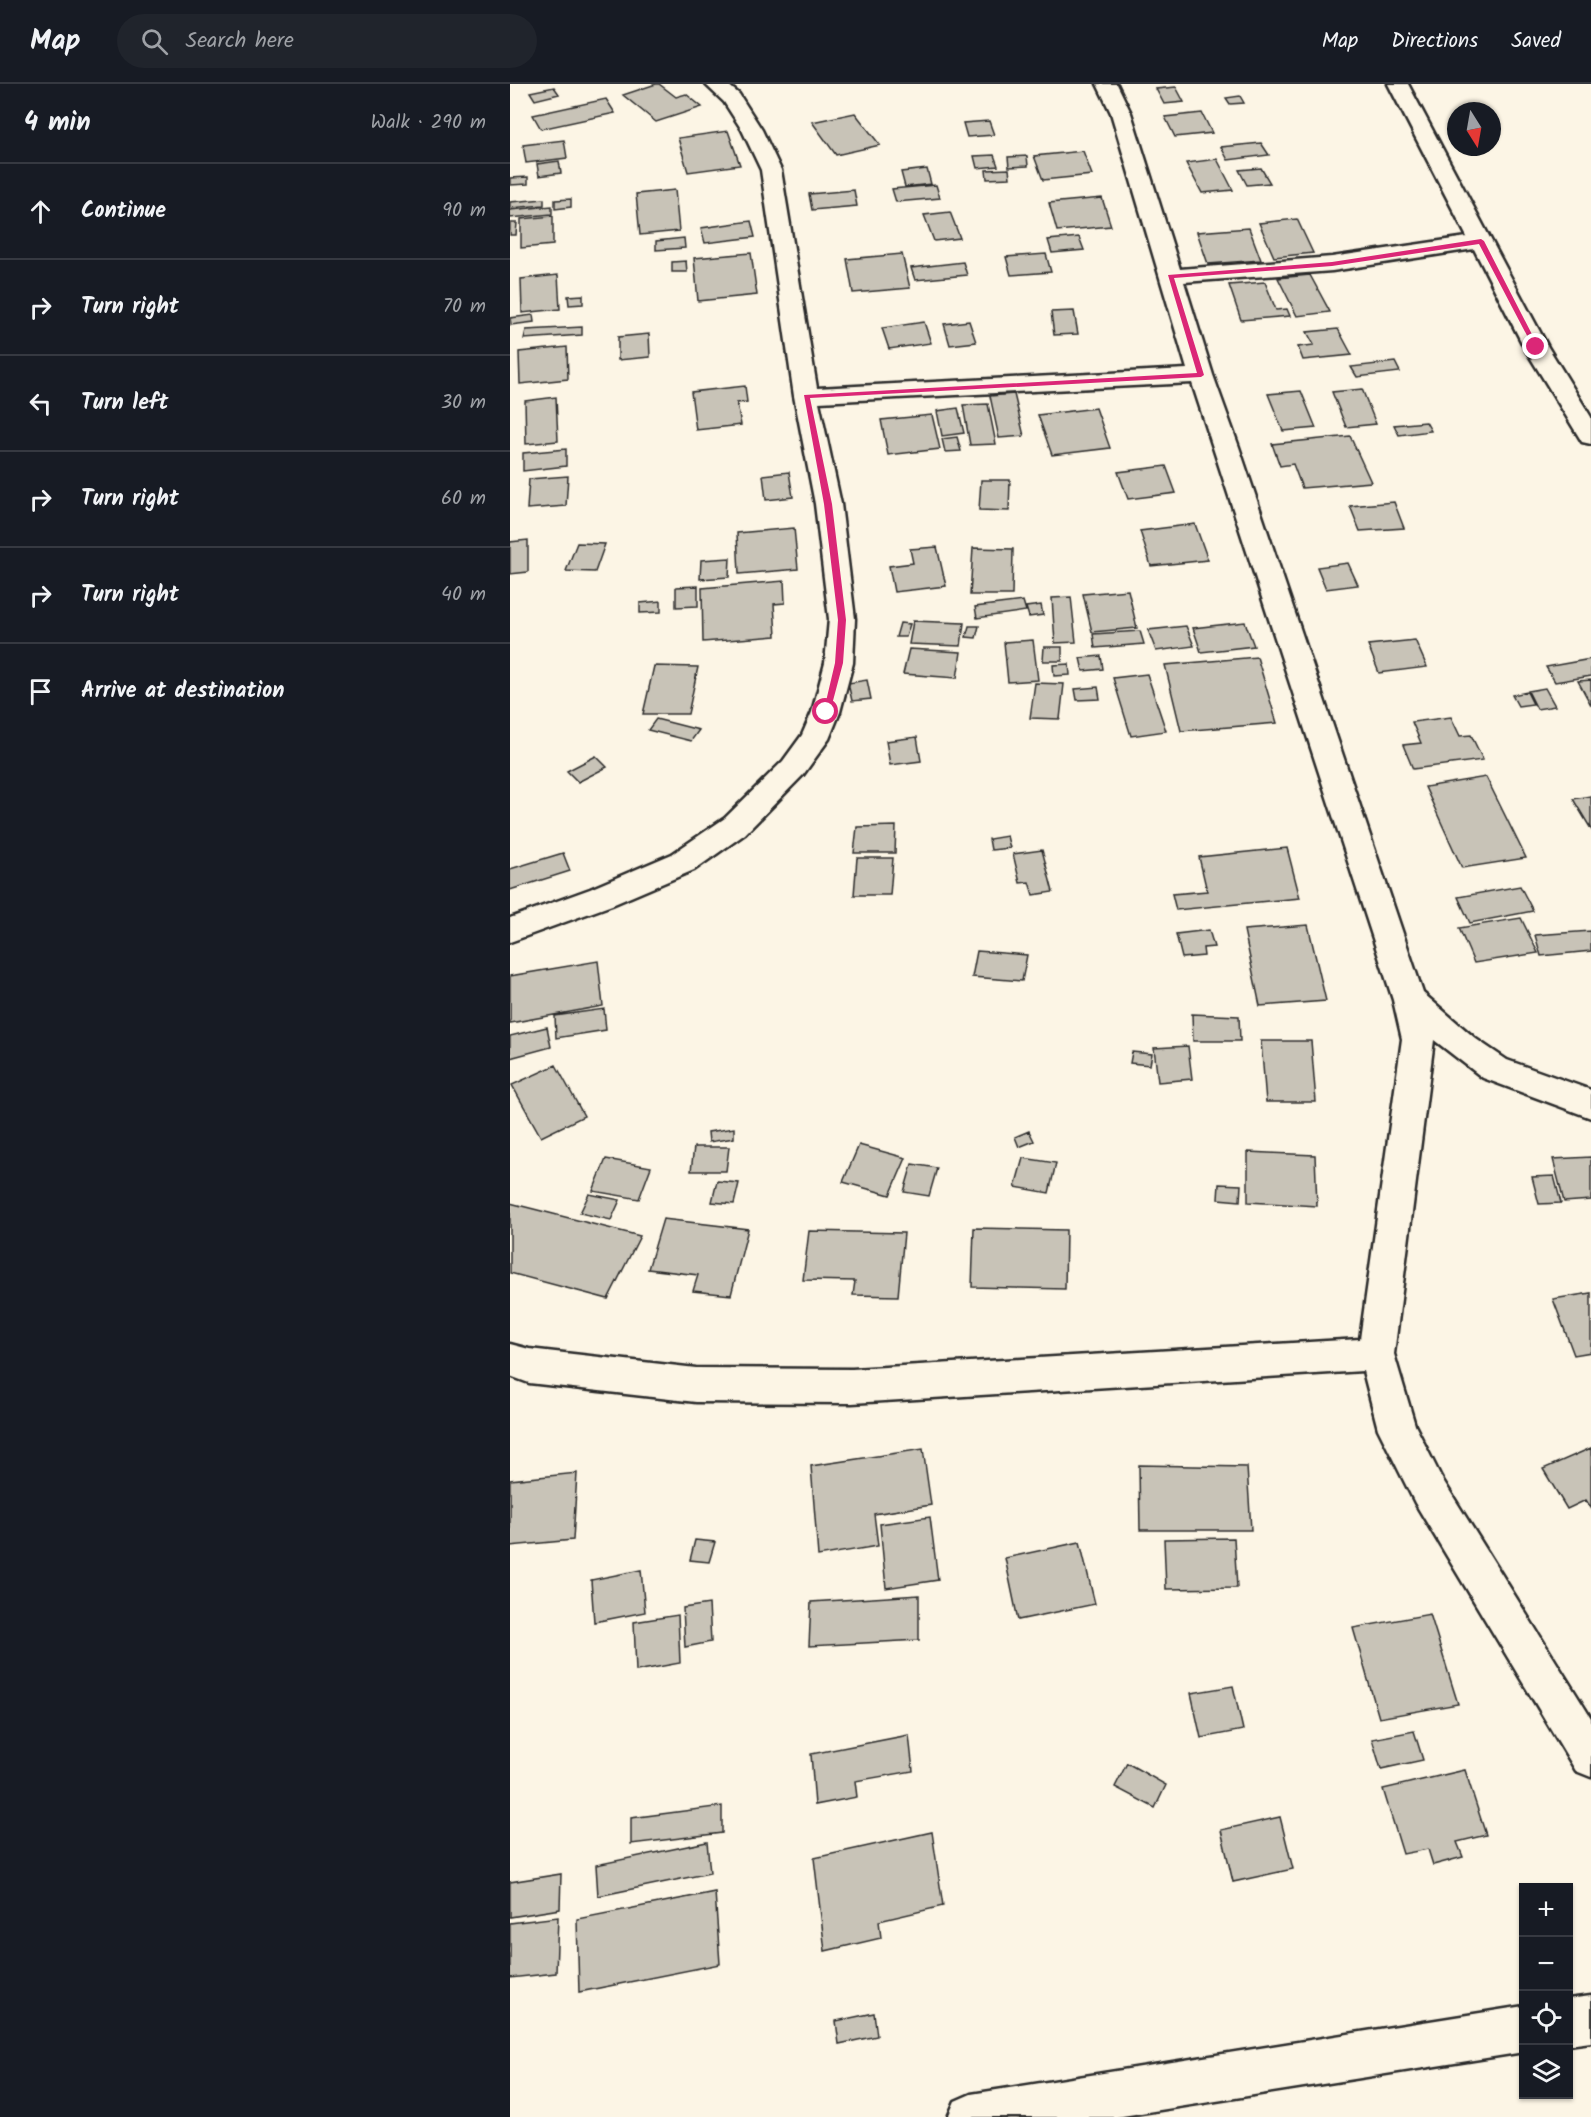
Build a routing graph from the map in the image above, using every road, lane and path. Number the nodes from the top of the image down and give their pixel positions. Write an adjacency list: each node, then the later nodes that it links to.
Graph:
1 (715, 84): 7 (street)
2 (1107, 84): 5 (street)
3 (1398, 84): 4 (street)
4 (1481, 241): 5 (street); 8 (street)
5 (1171, 276): 6 (street)
6 (1201, 375): 7 (street); 10 (street)
7 (807, 396): 9 (street)
8 (1591, 437)
9 (510, 930)
10 (1409, 1000): 11 (street); 12 (street)
11 (1591, 1104)
12 (1376, 1354): 13 (street); 14 (street)
13 (510, 1360)
14 (1591, 1756)
15 (1591, 2019): 16 (street)
16 (1573, 2021)
17 (1519, 2030): 18 (street)
18 (971, 2117)

